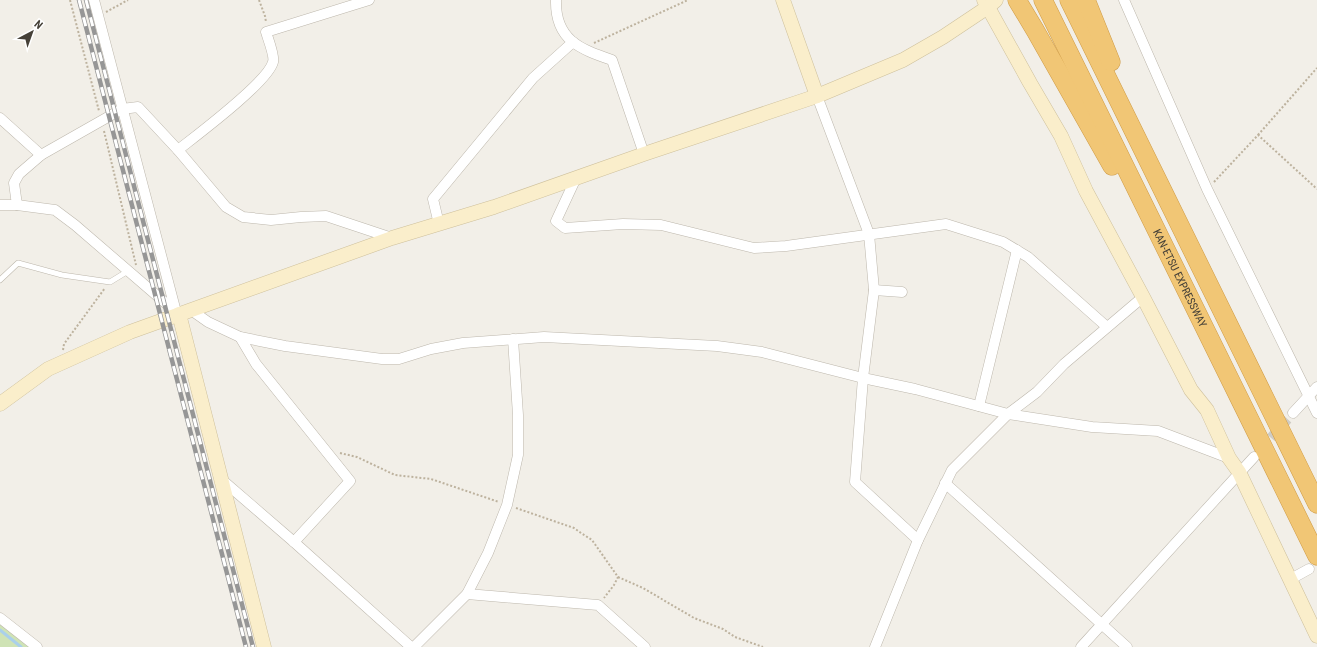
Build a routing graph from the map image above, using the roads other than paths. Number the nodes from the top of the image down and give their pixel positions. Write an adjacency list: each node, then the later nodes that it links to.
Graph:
1 (94, 0): 13 (street)
2 (370, 0): 15 (street)
3 (556, 0): 11 (street)
4 (783, 0): 12 (street)
5 (1017, 0): 25 (highway)
6 (1043, 0): 25 (highway, KAN-ETSU EXPRESSWAY)
7 (1068, 0): 31 (highway, KAN-ETSU EXPRESSWAY)
8 (1086, 0): 31 (highway)
9 (1124, 0): 38 (street)
10 (989, 2): 12 (street); 30 (street)
11 (573, 42): 16 (street); 21 (street)
12 (817, 96): 16 (street); 22 (street)
13 (122, 108): 15 (street); 17 (street); 32 (street)
14 (0, 118): 17 (street)
15 (178, 150): 23 (street)
16 (644, 154): 18 (street)
17 (41, 155): 20 (street)
18 (576, 178): 21 (street); 22 (street)
19 (0, 205): 20 (street)
20 (17, 205): 26 (street)
21 (439, 224): 23 (street)
22 (869, 234): 24 (street); 28 (street)
23 (392, 238): 32 (street)
24 (1017, 250): 33 (street); 40 (street)
25 (1175, 268): 52 (highway, KAN-ETSU EXPRESSWAY)
26 (128, 271): 27 (lane); 32 (street)
27 (0, 280)
28 (874, 290): 29 (street); 36 (street)
29 (902, 292)
30 (1143, 297): 33 (street); 45 (street)
31 (1219, 306): 49 (highway, KAN-ETSU EXPRESSWAY)
32 (182, 312): 34 (street); 39 (street); 47 (street)
33 (1107, 327): 43 (street)
34 (240, 337): 35 (street); 51 (street)
35 (513, 339): 36 (street); 54 (street)
36 (863, 378): 40 (street); 50 (street)
37 (1317, 387): 38 (street)
38 (1308, 396): 41 (street); 42 (street)
39 (0, 404)
40 (979, 406): 43 (street)
41 (1293, 413)
42 (1317, 413)
43 (1008, 414): 45 (street); 48 (street)
44 (1254, 457): 46 (street)
45 (1229, 458): 46 (street)
46 (1239, 472): 53 (street); 56 (street)
47 (221, 478): 51 (street); 59 (street)
48 (945, 483): 50 (street); 56 (street)
49 (1317, 504)
50 (918, 540): 62 (street)
51 (294, 542): 60 (street)
52 (1313, 563): 53 (street)
53 (1289, 580): 57 (street)
54 (467, 594): 60 (street); 61 (street)
55 (0, 618): 58 (street)
56 (1102, 624): 63 (street); 64 (street)
57 (1317, 636)
58 (36, 647)
59 (264, 647)
60 (412, 647)
61 (645, 647)
62 (875, 647)
63 (1081, 647)
64 (1127, 647)

